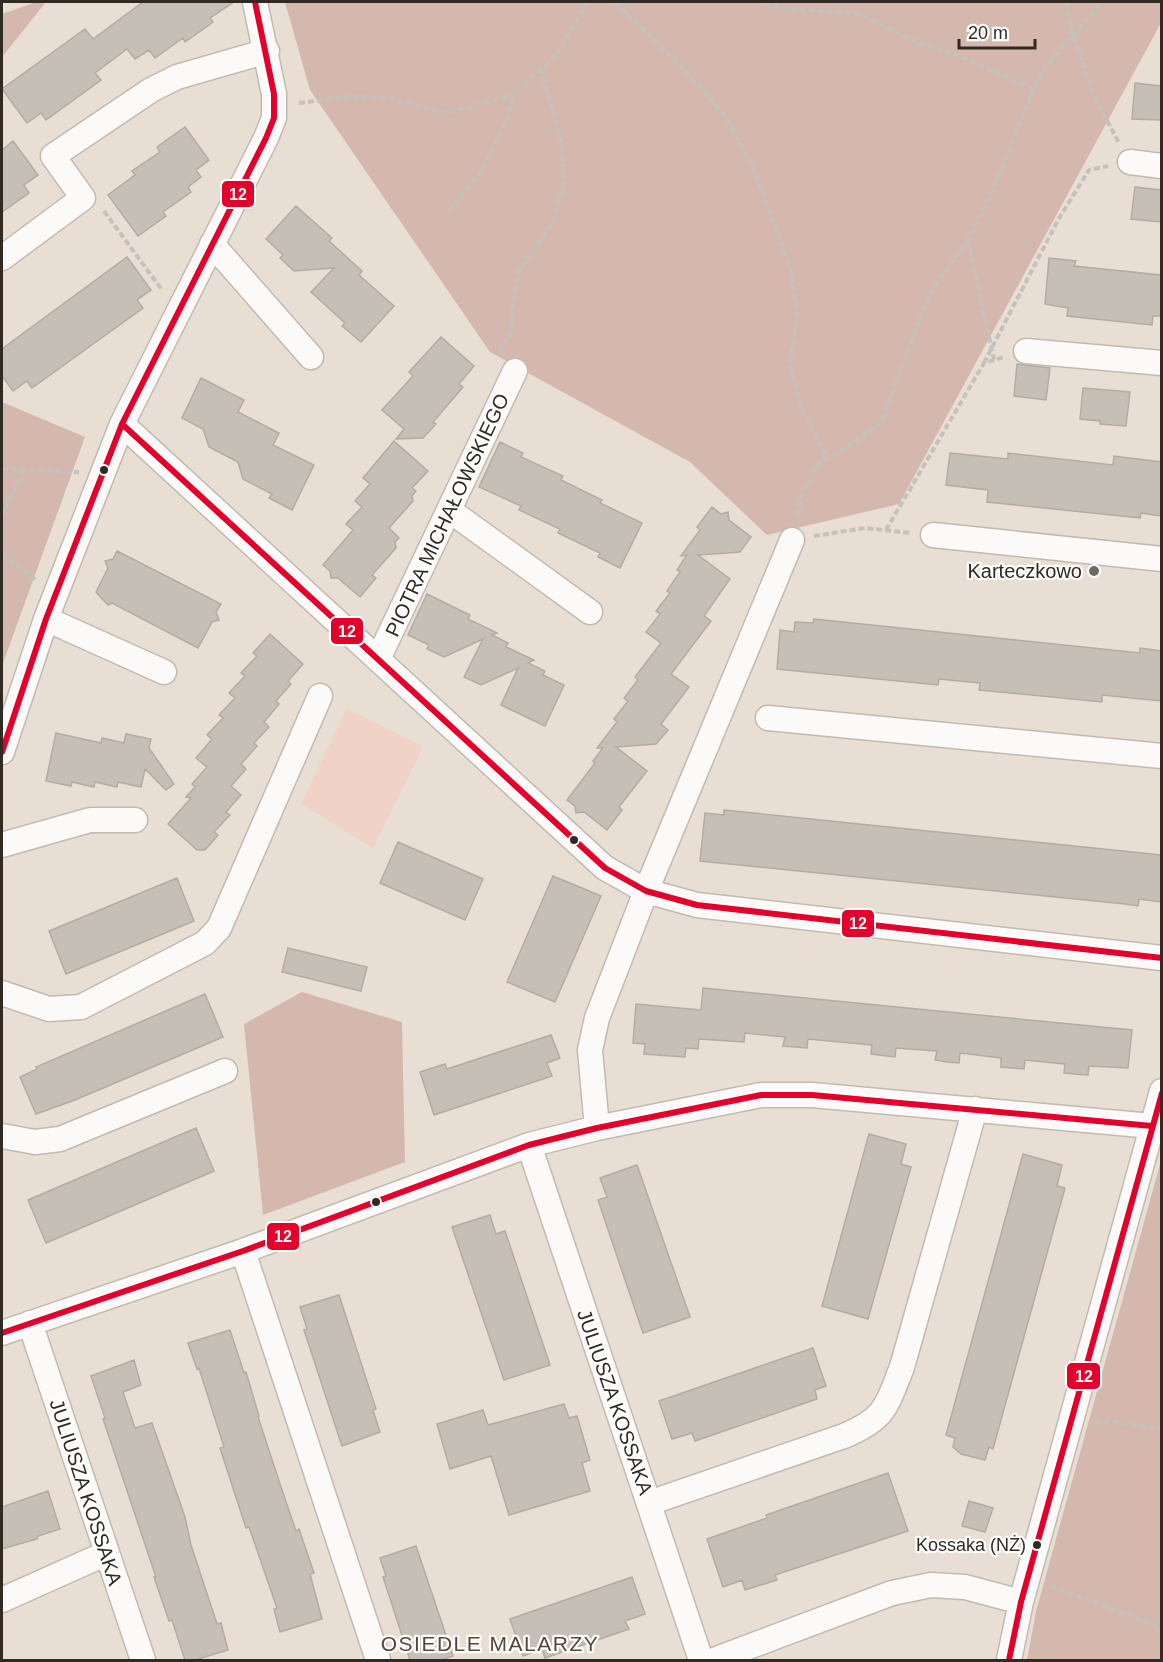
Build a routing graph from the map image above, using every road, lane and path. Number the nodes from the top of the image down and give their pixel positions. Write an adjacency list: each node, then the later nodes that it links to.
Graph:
1 (255, 2): 8 (street)
2 (588, 2): 9 (path)
3 (615, 2): 30 (path)
4 (765, 2): 10 (path)
5 (1066, 2): 7 (path)
6 (1101, 2): 7 (path)
7 (1073, 35): 10 (path); 13 (path)
8 (267, 51): 12 (street); 15 (street)
9 (540, 68): 11 (path); 23 (path)
10 (1034, 89): 17 (path)
11 (513, 95): 12 (path); 16 (path)
12 (274, 106): 18 (street)
13 (1130, 162): 14 (street); 21 (path)
14 (1161, 165)
15 (83, 198): 19 (street); 20 (path)
16 (448, 210)
17 (968, 240): 21 (path); 30 (path)
18 (212, 244): 20 (street); 24 (street)
19 (2, 258)
20 (178, 312): 29 (street)
21 (992, 349): 25 (path); 26 (path)
22 (1026, 351): 25 (path); 27 (street)
23 (497, 354)
24 (311, 357)
25 (994, 360): 26 (path)
26 (984, 363): 36 (path)
27 (1161, 363)
28 (515, 371): 34 (street, PIOTRA MICHAŁOWSKIEGO)
29 (122, 424): 33 (street); 44 (street, PIOTRA MICHAŁOWSKIEGO)
30 (827, 458): 38 (path)
31 (2, 469): 32 (path)
32 (24, 470): 33 (path); 35 (path)
33 (103, 473): 41 (street)
34 (449, 510): 42 (street); 44 (street, PIOTRA MICHAŁOWSKIEGO)
35 (2, 516)
36 (886, 530): 37 (path); 38 (path)
37 (933, 535): 40 (street)
38 (792, 540): 52 (street)
39 (2, 554): 41 (path)
40 (1161, 559)
41 (55, 596): 43 (street)
42 (591, 612)
43 (46, 619): 45 (street); 48 (street)
44 (378, 659): 52 (street, PIOTRA MICHAŁOWSKIEGO)
45 (165, 672)
46 (320, 696): 54 (street)
47 (768, 718): 49 (street)
48 (2, 752)
49 (1161, 756)
50 (135, 820): 51 (street)
51 (2, 844)
52 (646, 891): 53 (street, PIOTRA MICHAŁOWSKIEGO); 59 (street)
53 (1161, 958)
54 (2, 993)
55 (225, 1071): 60 (street)
56 (1161, 1091): 58 (street)
57 (975, 1108): 58 (street); 59 (street); 67 (street)
58 (1152, 1126): 65 (street)
59 (597, 1128): 61 (street)
60 (2, 1136)
61 (529, 1145): 62 (street); 67 (street, JULIUSZA KOSSAKA)
62 (243, 1251): 63 (street); 74 (street)
63 (30, 1323): 64 (street); 68 (street, JULIUSZA KOSSAKA)
64 (2, 1334)
65 (1070, 1423): 66 (path); 69 (street)
66 (1161, 1429)
67 (649, 1503): 75 (street, JULIUSZA KOSSAKA)
68 (107, 1553): 70 (street); 73 (street, JULIUSZA KOSSAKA)
69 (1029, 1574): 71 (street); 72 (path)
70 (2, 1600)
71 (1021, 1602): 76 (street); 77 (street)
72 (1161, 1628)
73 (142, 1660)
74 (378, 1660)
75 (701, 1660)
76 (714, 1660)
77 (1009, 1660)

